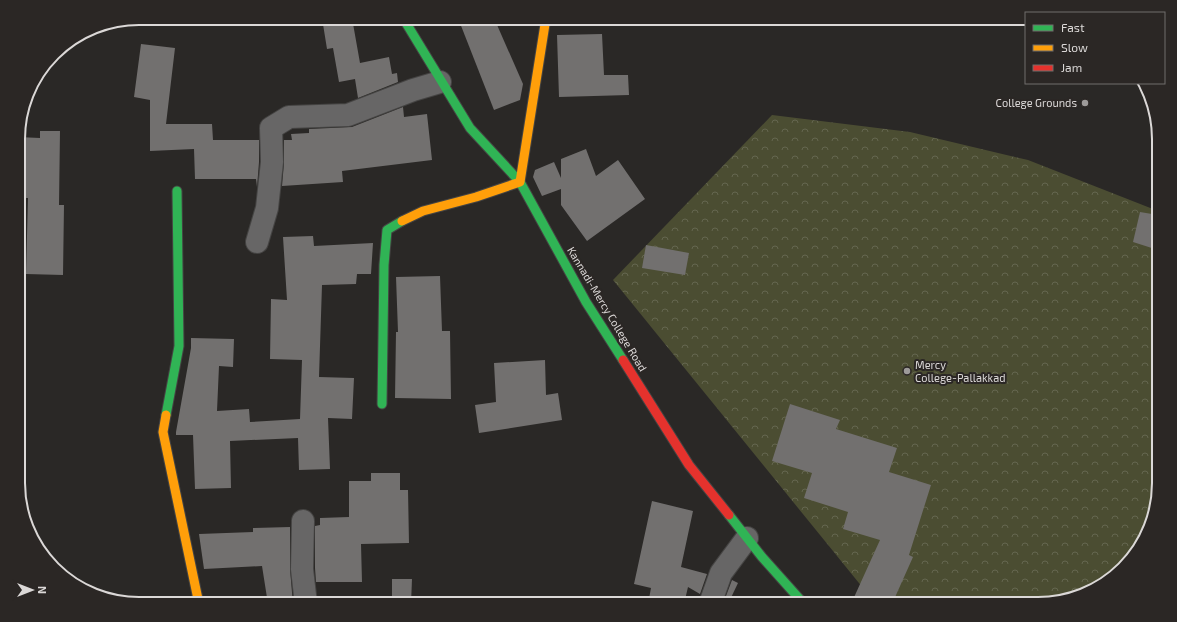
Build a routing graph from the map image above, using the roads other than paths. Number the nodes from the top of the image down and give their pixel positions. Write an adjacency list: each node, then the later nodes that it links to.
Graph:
1 (407, 25): 3 (street, Kannadi-Mercy College Road)
2 (545, 25): 4 (street)
3 (440, 82): 4 (street, Kannadi-Mercy College Road); 6 (street)
4 (520, 182): 7 (street); 9 (street, Kannadi-Mercy College Road)
5 (177, 191): 10 (street)
6 (257, 242)
7 (382, 404)
8 (303, 521): 11 (street)
9 (747, 538): 12 (street); 13 (street, Kannadi-Mercy College Road)
10 (198, 597)
11 (305, 597)
12 (712, 597)
13 (798, 597)

